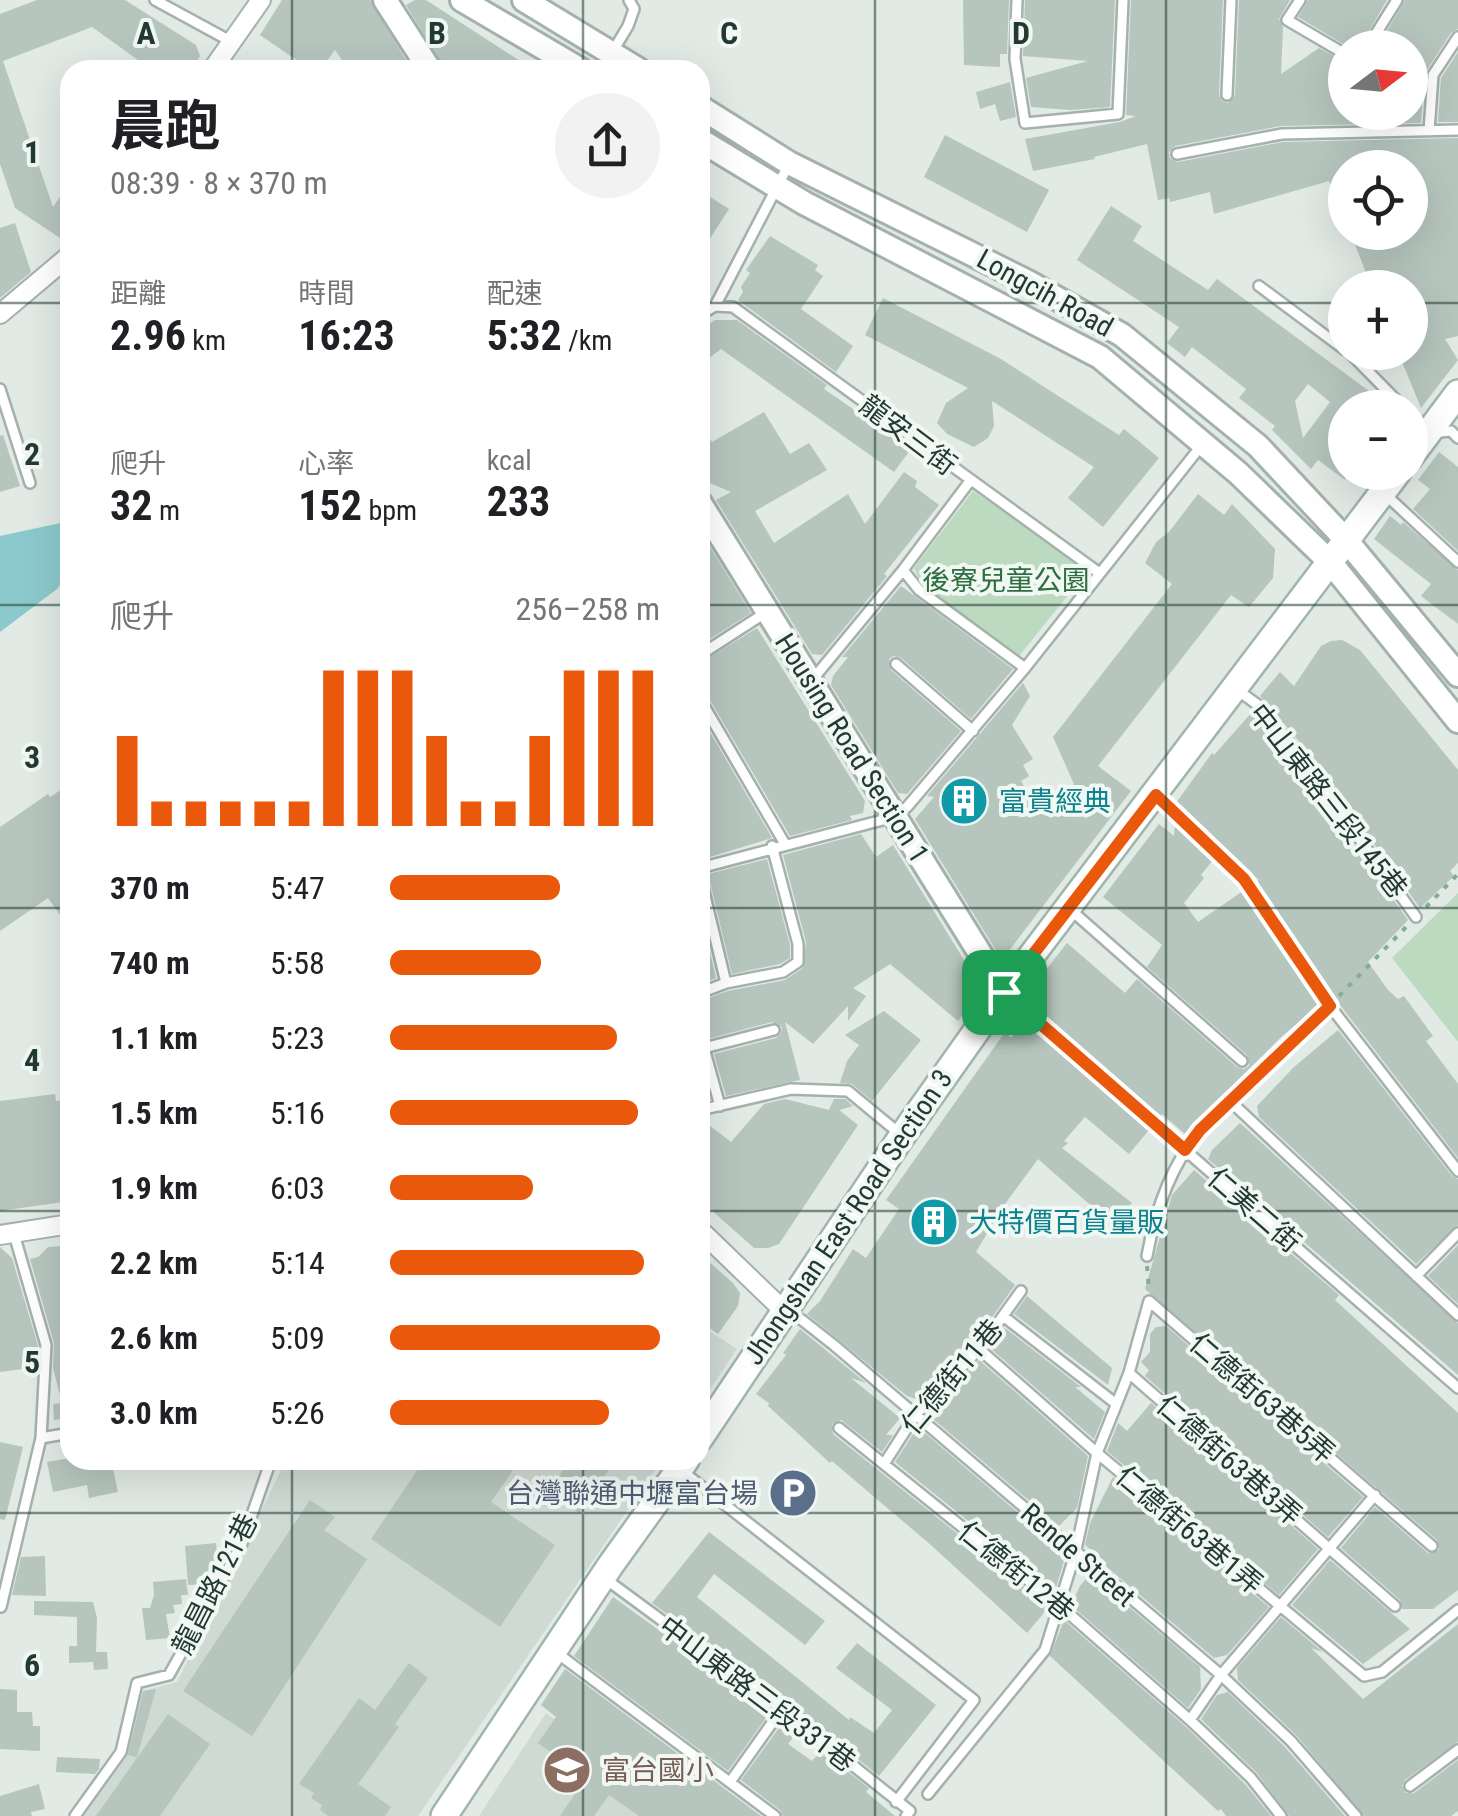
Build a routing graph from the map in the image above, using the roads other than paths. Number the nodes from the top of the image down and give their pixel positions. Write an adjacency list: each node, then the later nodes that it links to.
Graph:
1 (155, 0): 14 (lane)
2 (261, 0): 14 (street)
3 (386, 0): 18 (street)
4 (462, 0): 19 (street)
5 (524, 0): 16 (street)
6 (629, 0): 16 (lane)
7 (1017, 0): 8 (lane)
8 (1123, 0)
9 (1231, 0): 21 (lane)
10 (1300, 0): 15 (lane)
11 (1397, 0): 12 (lane)
12 (1378, 30)
13 (1458, 37): 24 (lane)
14 (232, 42): 17 (street)
15 (1328, 44)
16 (612, 53): 20 (street)
17 (219, 60)
18 (424, 60)
19 (564, 60)
20 (623, 60)
21 (1227, 94)
22 (710, 114): 27 (street, Longcih Road)
23 (1458, 130): 24 (lane)
24 (1429, 131): 26 (lane)
25 (710, 146): 28 (street, Longcih Road)
26 (1177, 154)
27 (789, 162): 28 (lane); 30 (street, Longcih Road)
28 (777, 186): 32 (lane); 34 (street, Longcih Road)
29 (60, 264): 35 (street)
30 (1028, 282): 34 (street); 49 (street, Longcih Road)
31 (1260, 286): 36 (lane)
32 (715, 306): 33 (lane); 44 (lane, 龍安三街)
33 (710, 309)
34 (1010, 312): 43 (street, Longcih Road)
35 (0, 314)
36 (1328, 337)
37 (1366, 370): 39 (lane)
38 (0, 389): 45 (lane)
39 (1386, 390)
40 (1458, 393): 41 (main road)
41 (1429, 433): 42 (lane)
42 (1458, 438)
43 (1203, 444): 51 (street, Longcih Road); 53 (lane)
44 (970, 481): 52 (lane); 53 (lane, 龍安三街)
45 (30, 483)
46 (1385, 490): 49 (main road, Jhongshan East Road Section 3)
47 (1398, 490): 50 (lane)
48 (710, 519): 54 (street, Housing Road Section 1)
49 (1346, 540): 51 (main road, Jhongshan East Road Section 3); 58 (street, Longcih Road)
50 (1458, 562)
51 (1330, 564): 60 (main road, Jhongshan East Road Section 3); 62 (street, Longcih Road)
52 (904, 570): 57 (lane); 59 (lane)
53 (1098, 572): 57 (lane)
54 (767, 611): 55 (lane); 59 (street, Housing Road Section 1)
55 (710, 648)
56 (896, 664): 63 (lane)
57 (1025, 668): 63 (lane)
58 (1458, 675)
59 (811, 682): 65 (street, Housing Road Section 1)
60 (1236, 688): 64 (main road, Jhongshan East Road Section 3); 71 (lane, 中山東路三段145巷)
61 (710, 716): 66 (lane)
62 (1458, 721)
63 (973, 731): 65 (lane)
64 (1156, 795): 69 (main road, Jhongshan East Road Section 3); 75 (lane)
65 (894, 817): 66 (lane); 74 (street, Housing Road Section 1)
66 (785, 844): 67 (lane)
67 (772, 846): 68 (lane); 72 (lane)
68 (710, 868)
69 (1069, 908): 74 (main road, Jhongshan East Road Section 3); 78 (lane)
70 (710, 915): 72 (lane)
71 (1416, 917)
72 (726, 983): 73 (lane)
73 (710, 989)
74 (1004, 992): 83 (main road, Jhongshan East Road Section 3); 84 (lane, 仁美二街)
75 (1330, 1006): 80 (lane); 85 (lane)
76 (774, 1030): 77 (lane)
77 (710, 1046)
78 (1242, 1061)
79 (710, 1074): 81 (lane)
80 (1230, 1101): 84 (lane); 91 (lane)
81 (720, 1106): 82 (lane); 83 (lane)
82 (710, 1108)
83 (902, 1136): 93 (main road, Jhongshan East Road Section 3)
84 (1185, 1150): 90 (lane); 98 (lane, 仁美二街)
85 (1458, 1171)
86 (60, 1226): 88 (street)
87 (1458, 1232): 91 (lane)
88 (7, 1234): 104 (lane)
89 (710, 1240): 93 (street)
90 (1147, 1256)
91 (1416, 1276): 94 (lane)
92 (1021, 1291): 95 (lane, 仁德街11巷)
93 (784, 1311): 100 (lane, Rende Street); 101 (main road, Jhongshan East Road Section 3)
94 (1458, 1315)
95 (1003, 1316): 96 (lane, 仁德街11巷); 99 (lane)
96 (978, 1349): 100 (lane, 仁德街11巷); 105 (lane, 仁德街63巷1弄)
97 (1129, 1373): 99 (lane); 110 (lane, 仁德街63巷5弄); 112 (lane, 仁德街63巷3弄)
98 (1458, 1388)
99 (1115, 1402): 105 (lane)
100 (916, 1414): 106 (lane, 仁德街11巷); 113 (lane, Rende Street)
101 (710, 1423)
102 (839, 1428): 106 (lane, 仁德街12巷)
103 (60, 1435): 104 (lane)
104 (41, 1438): 118 (lane)
105 (1097, 1453): 113 (lane); 116 (lane, 仁德街63巷1弄)
106 (884, 1464): 115 (lane, 仁德街12巷)
107 (267, 1470): 130 (lane, 龍昌路121巷)
108 (680, 1470): 114 (main road)
109 (689, 1470): 128 (lane)
110 (1375, 1495): 111 (lane, 仁德街63巷5弄); 112 (lane)
111 (1432, 1546)
112 (1330, 1548): 116 (lane); 117 (lane, 仁德街63巷3弄)
113 (1075, 1554): 115 (lane); 121 (lane, Rende Street)
114 (604, 1578): 120 (main road); 122 (lane, 中山東路三段331巷)
115 (1059, 1605): 123 (lane, 仁德街12巷); 127 (lane)
116 (1280, 1606): 119 (lane, 仁德街63巷1弄); 121 (lane)
117 (1395, 1606)
118 (1, 1607)
119 (1458, 1610)
120 (555, 1651): 125 (lane); 131 (main road)
121 (1220, 1675): 123 (lane); 134 (lane, Rende Street)
122 (782, 1709): 125 (lane); 128 (lane, 中山東路三段331巷)
123 (1190, 1720): 133 (lane, 仁德街12巷)
124 (1458, 1750): 126 (lane)
125 (730, 1782): 132 (lane)
126 (1410, 1786)
127 (928, 1794)
128 (896, 1802): 129 (lane, 中山東路三段331巷)
129 (908, 1814)
130 (75, 1816)
131 (444, 1816)
132 (775, 1816)
133 (1281, 1816)
134 (1356, 1816)

